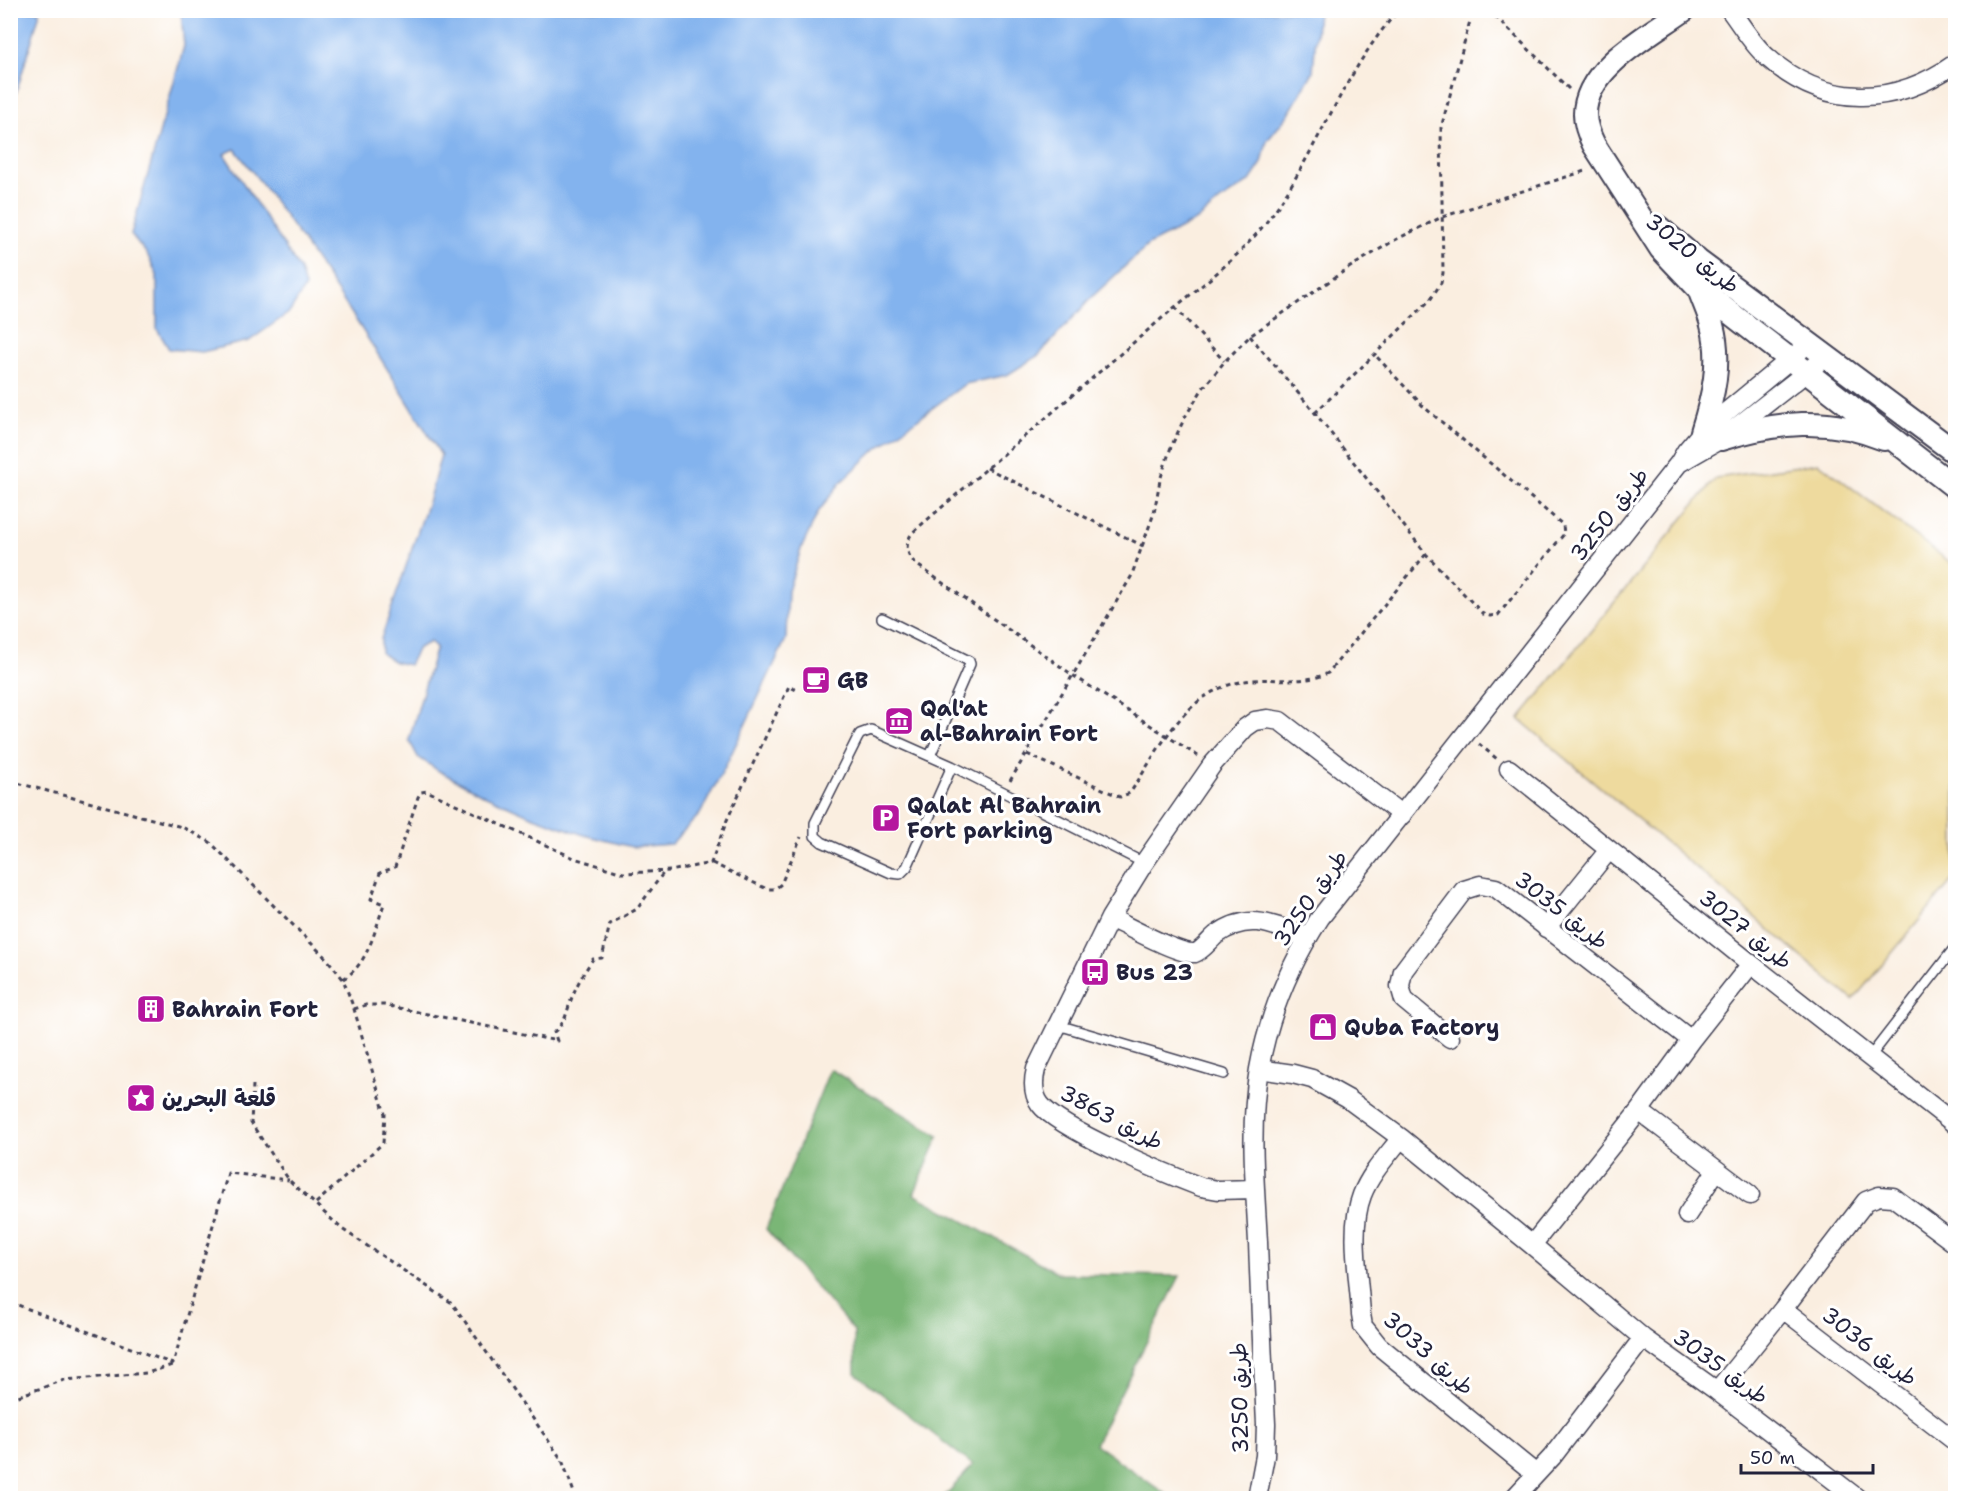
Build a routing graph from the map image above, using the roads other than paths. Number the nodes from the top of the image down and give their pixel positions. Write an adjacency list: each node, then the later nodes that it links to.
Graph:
1 (1684, 10): 4 (street)
2 (1730, 10): 3 (street)
3 (1956, 63)
4 (1633, 203): 5 (street, طريق 3020); 6 (street, طريق 3020)
5 (1698, 288): 7 (street, طريق 3020); 8 (street)
6 (1818, 350): 7 (street, طريق 3250); 10 (street, طريق 3020)
7 (1798, 366): 8 (street, طريق 3250); 9 (street, طريق 3020)
8 (1711, 436): 9 (street); 16 (street, طريق 3250)
9 (1905, 448): 11 (street, طريق 3020)
10 (1956, 453)
11 (1956, 488)
12 (882, 618): 13 (lane)
13 (930, 756): 14 (lane); 14 (lane)
14 (952, 766): 18 (lane)
15 (1509, 769): 17 (street, طريق 3027)
16 (1402, 815): 18 (street, طريق 3863); 21 (street, طريق 3250)
17 (1609, 850): 20 (street); 23 (street, طريق 3027)
18 (1144, 863): 19 (street, طريق 3863)
19 (1110, 918): 21 (street); 24 (street, طريق 3863)
20 (1546, 928): 25 (street, طريق 3035); 26 (street, طريق 3035)
21 (1307, 938): 28 (street, طريق 3250)
22 (1956, 946): 27 (lane)
23 (1751, 964): 26 (street); 27 (street, طريق 3027)
24 (1058, 1025): 29 (lane); 34 (street, طريق 3863)
25 (1450, 1038)
26 (1691, 1040): 30 (street)
27 (1869, 1058): 31 (street, طريق 3027)
28 (1259, 1069): 32 (street, طريق 3035); 34 (street, طريق 3250)
29 (1224, 1074)
30 (1639, 1111): 33 (street); 38 (street)
31 (1956, 1125)
32 (1401, 1138): 38 (street, طريق 3035); 43 (street, طريق 3033)
33 (1716, 1171): 35 (street); 36 (street)
34 (1255, 1189): 44 (street, طريق 3250)
35 (1750, 1195)
36 (1687, 1215)
37 (1956, 1244): 39 (street)
38 (1532, 1245): 40 (street, طريق 3035)
39 (1783, 1309): 41 (street); 42 (street, طريق 3036)
40 (1643, 1338): 41 (street, طريق 3035); 43 (street)
41 (1717, 1390): 46 (street, طريق 3035)
42 (1956, 1442)
43 (1536, 1474): 45 (street)
44 (1257, 1498)
45 (1514, 1498)
46 (1857, 1498)

